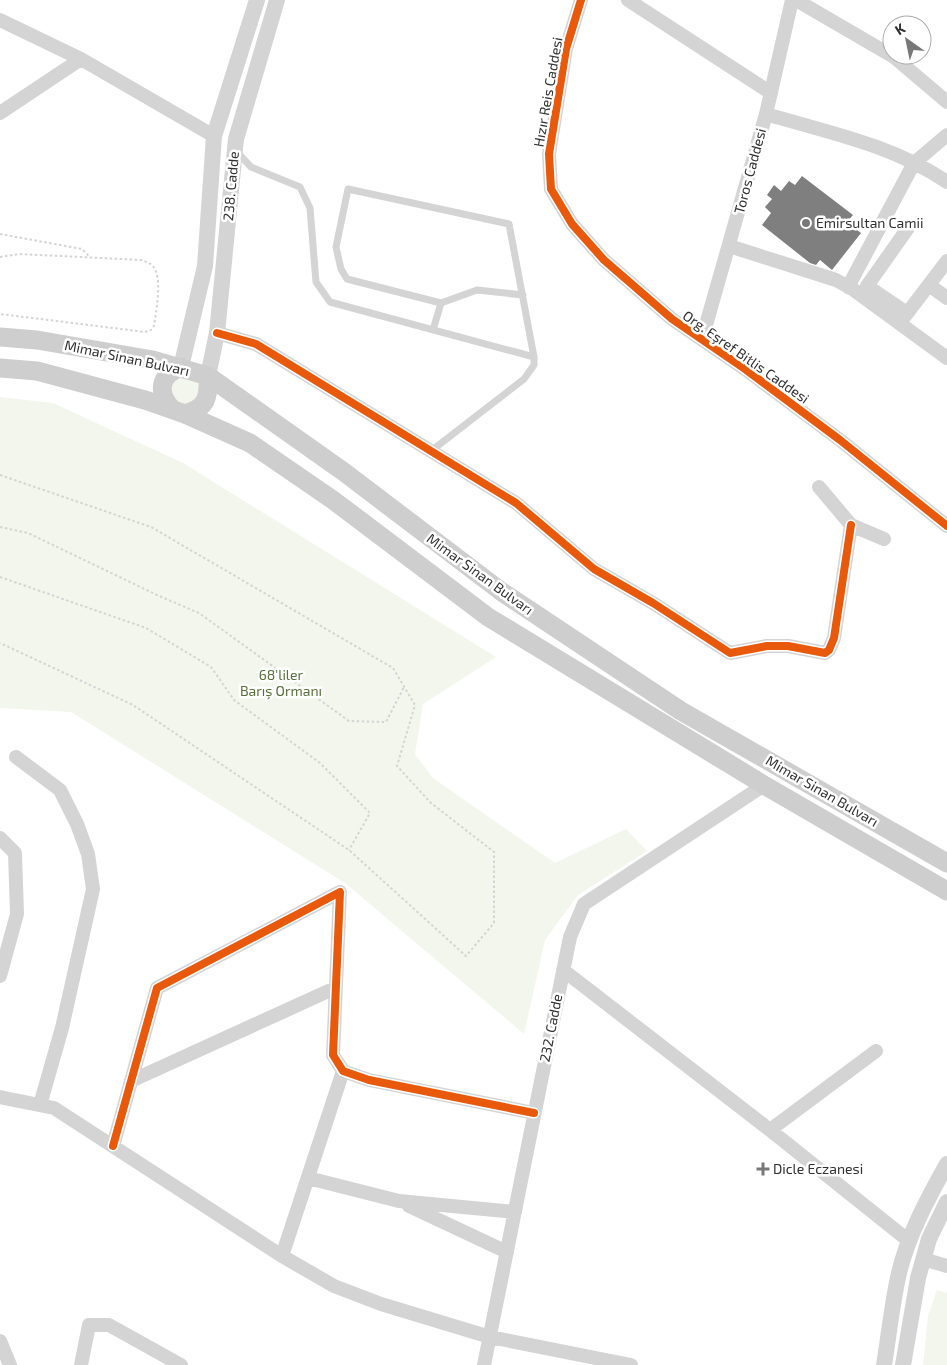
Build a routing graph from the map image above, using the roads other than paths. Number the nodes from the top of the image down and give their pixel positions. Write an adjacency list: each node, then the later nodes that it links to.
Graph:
1 (257, 0): 13 (street, 238. Cadde)
2 (277, 0): 14 (street, 238. Cadde)
3 (581, 0): 17 (street, Hızır Reis Caddesi)
4 (628, 0): 8 (street)
5 (794, 0): 8 (street, Toros Caddesi); 9 (street)
6 (0, 20): 7 (street)
7 (81, 59): 10 (street); 13 (street)
8 (770, 93): 11 (street, Toros Caddesi)
9 (947, 102)
10 (0, 113)
11 (766, 114): 15 (street); 20 (street, Toros Caddesi)
12 (947, 135): 15 (street)
13 (214, 136): 14 (street); 35 (street, 238. Cadde)
14 (234, 148): 29 (lane); 30 (street, 238. Cadde)
15 (914, 163): 16 (street); 19 (street)
16 (947, 182)
17 (551, 189): 32 (street, Org. Eşref Bitlis Caddesi)
18 (908, 228): 21 (street)
19 (872, 241): 21 (street); 24 (street)
20 (729, 246): 24 (street); 32 (street, Toros Caddesi)
21 (888, 254): 28 (street)
22 (947, 261): 23 (street)
23 (929, 285): 26 (street); 28 (street)
24 (848, 287): 28 (street)
25 (523, 295): 27 (lane); 27 (lane); 33 (lane)
26 (947, 298)
27 (441, 303): 29 (lane)
28 (903, 318): 34 (street)
29 (432, 330): 33 (lane)
30 (217, 333): 37 (street, 238. Cadde); 39 (street)
31 (0, 337): 35 (main road, Mimar Sinan Bulvarı)
32 (702, 340): 42 (street, Org. Eşref Bitlis Caddesi)
33 (534, 357): 39 (lane)
34 (947, 358)
35 (181, 367): 37 (main road, Mimar Sinan Bulvarı); 38 (main road)
36 (0, 368): 38 (main road, Mimar Sinan Bulvarı)
37 (208, 376): 38 (main road); 47 (main road, Mimar Sinan Bulvarı)
38 (178, 411): 45 (main road, Mimar Sinan Bulvarı)
39 (430, 451): 41 (street)
40 (819, 487): 41 (street)
41 (851, 525): 43 (street)
42 (947, 526)
43 (884, 539)
44 (16, 757): 56 (street)
45 (764, 785): 48 (main road, Mimar Sinan Bulvarı); 49 (street, 232. Cadde)
46 (0, 838): 50 (street)
47 (947, 862)
48 (947, 891)
49 (563, 970): 57 (street, 232. Cadde); 58 (street)
50 (0, 976)
51 (335, 988): 53 (street); 54 (street); 54 (street)
52 (876, 1051): 58 (street)
53 (343, 1071): 57 (street); 61 (street)
54 (131, 1081): 59 (street)
55 (0, 1097): 56 (street)
56 (40, 1105): 59 (street)
57 (534, 1113): 64 (street, 232. Cadde)
58 (770, 1130): 65 (street)
59 (113, 1146): 67 (street)
60 (947, 1164): 65 (street)
61 (308, 1178): 62 (street); 67 (street)
62 (399, 1201): 64 (street); 66 (street)
63 (947, 1202): 68 (street)
64 (515, 1212): 66 (street, 232. Cadde)
65 (909, 1241): 77 (street)
66 (507, 1252): 70 (street, 232. Cadde)
67 (282, 1256): 70 (street)
68 (923, 1259): 69 (street); 78 (street)
69 (947, 1266)
70 (490, 1337): 75 (street, 232. Cadde); 76 (street)
71 (0, 1341): 72 (street)
72 (10, 1365)
73 (80, 1365): 74 (street)
74 (181, 1365)
75 (484, 1365)
76 (631, 1365)
77 (884, 1365)
78 (903, 1365)

